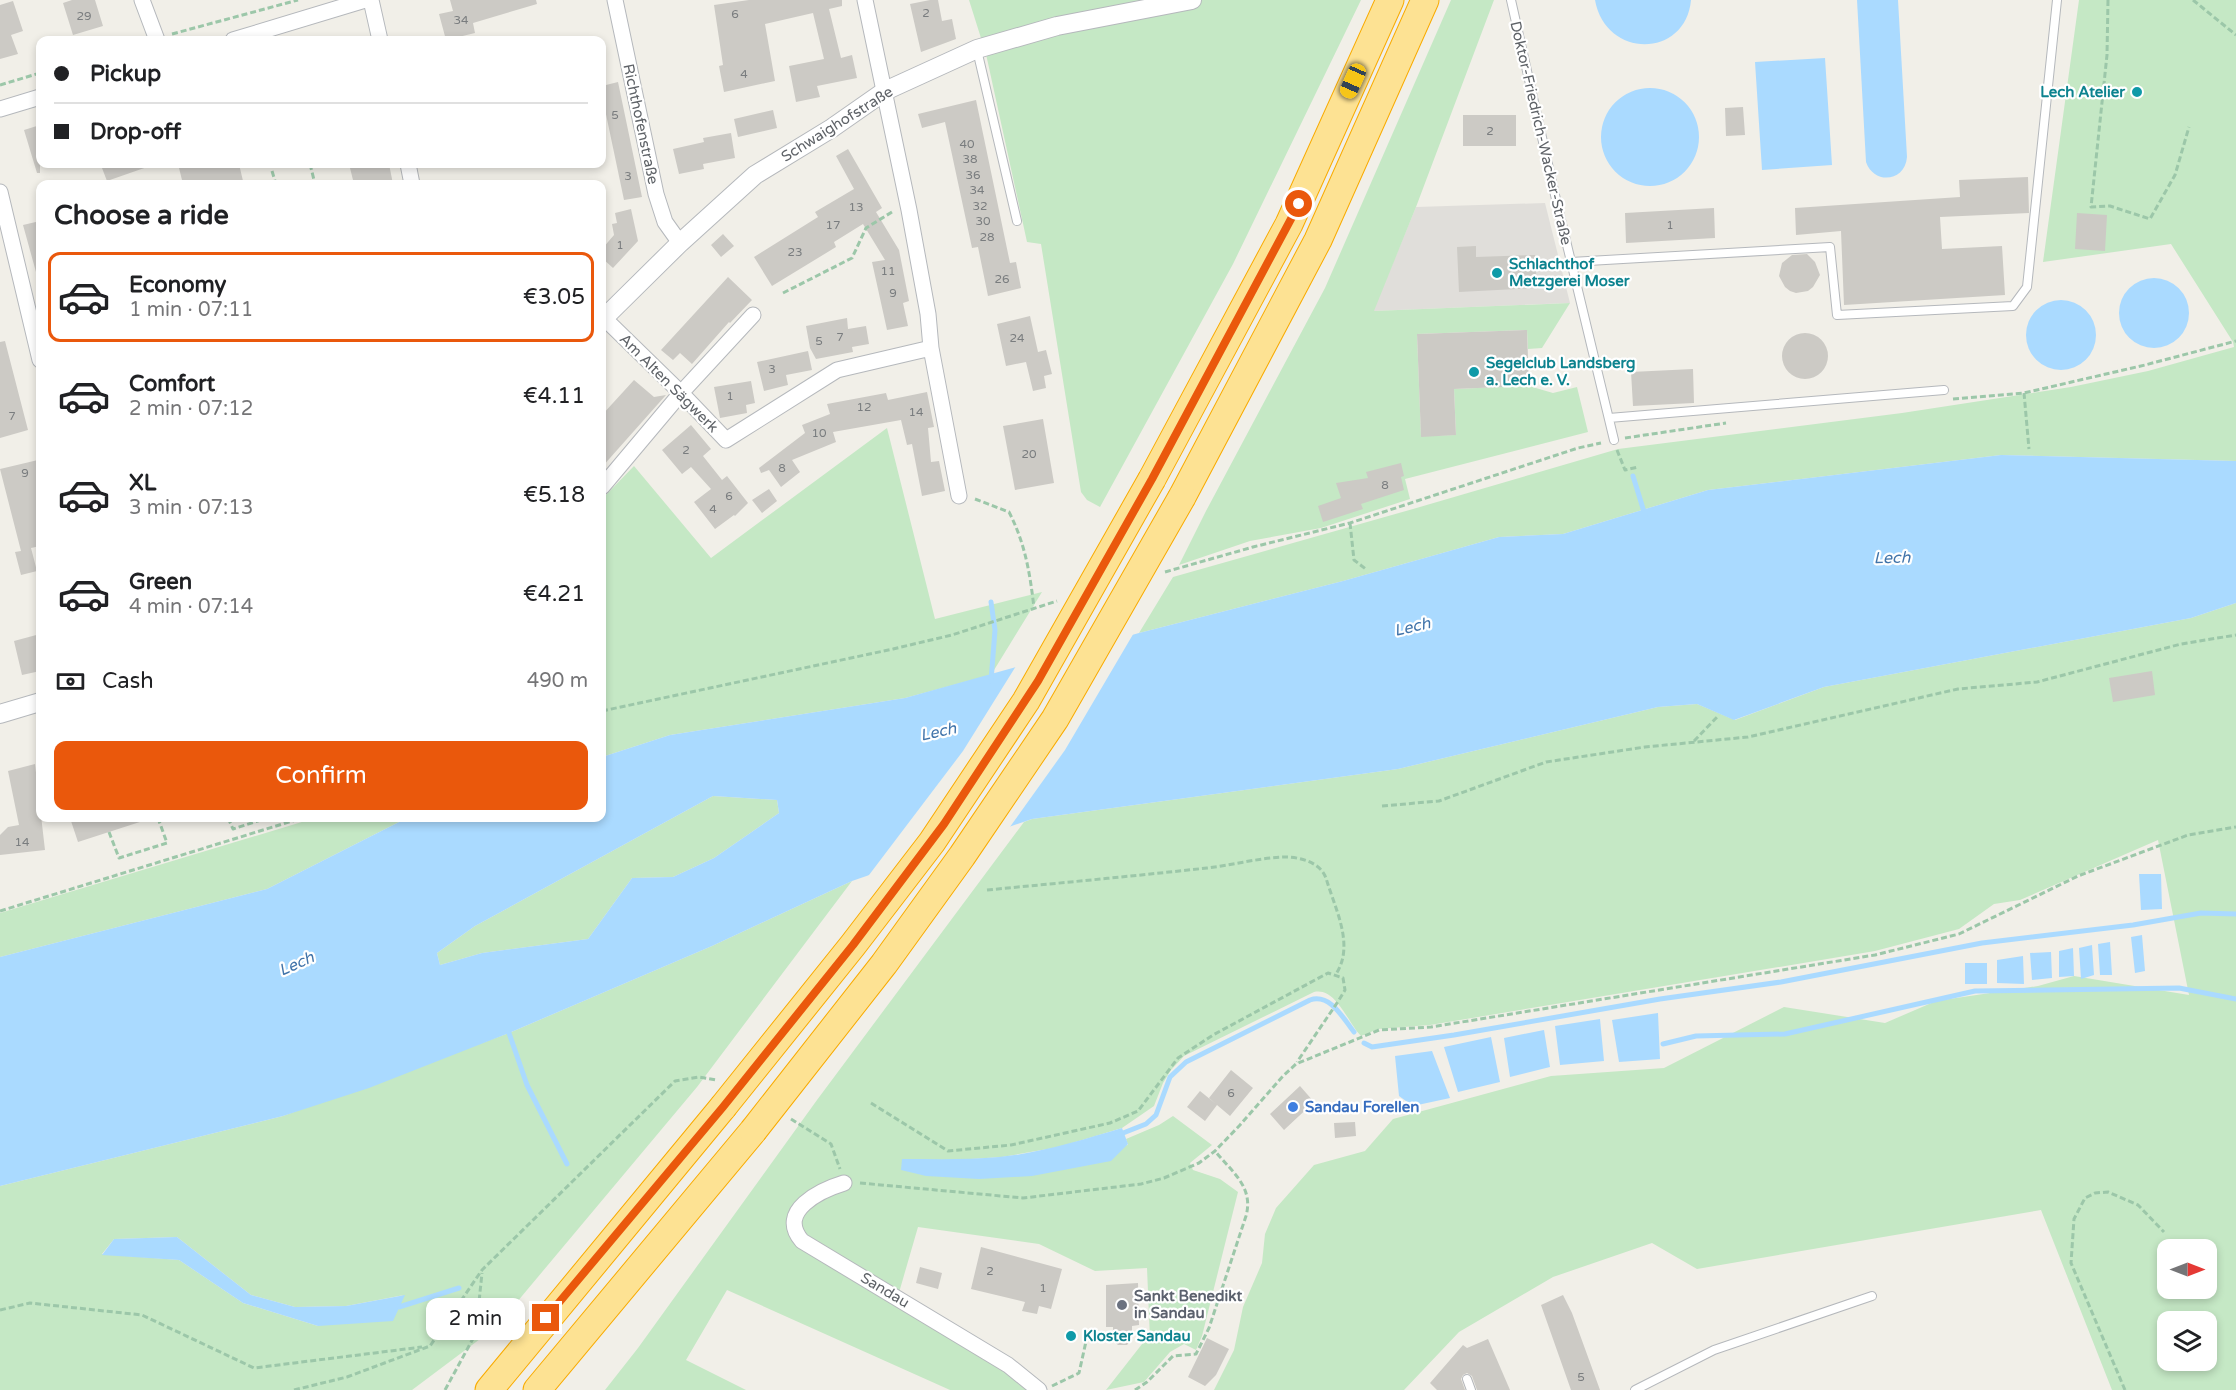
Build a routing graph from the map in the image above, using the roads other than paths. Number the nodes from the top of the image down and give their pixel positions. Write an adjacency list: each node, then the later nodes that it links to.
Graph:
1 (142, 0): 11 (street)
2 (365, 0): 12 (street)
3 (371, 0): 13 (street)
4 (615, 0): 20 (street, Richthofenstraße)
5 (865, 0): 15 (street)
6 (1192, 0): 14 (street, Schwaighofstraße)
7 (1390, 0): 38 (highway, bridge)
8 (1425, 0): 39 (highway, bridge)
9 (1511, 0): 21 (lane, Doktor-Friedrich-Wacker-Straße)
10 (2057, 0): 21 (lane)
11 (155, 36)
12 (246, 36)
13 (379, 36)
14 (977, 49): 15 (street, Schwaighofstraße); 19 (lane)
15 (885, 91): 20 (street, Schwaighofstraße); 26 (street)
16 (36, 98): 17 (street)
17 (0, 109)
18 (0, 192): 25 (street)
19 (1017, 220)
20 (680, 243): 23 (street, Schwaighofstraße)
21 (1571, 262): 29 (lane, Doktor-Friedrich-Wacker-Straße)
22 (753, 315): 28 (street)
23 (606, 316)
24 (606, 322): 28 (street, Am Alten Sägwerk)
25 (36, 325)
26 (931, 348): 28 (street, Am Alten Sägwerk); 32 (street)
27 (1944, 390): 29 (lane)
28 (681, 393): 31 (street)
29 (1609, 418): 30 (lane, Doktor-Friedrich-Wacker-Straße)
30 (1614, 440)
31 (606, 482)
32 (959, 495)
33 (36, 703): 34 (street)
34 (0, 714)
35 (844, 1183): 40 (street, Sandau)
36 (1872, 1296): 42 (lane)
37 (1467, 1379): 41 (lane)
38 (489, 1390)
39 (537, 1390)
40 (1039, 1390)
41 (1471, 1390)
42 (1635, 1390)

